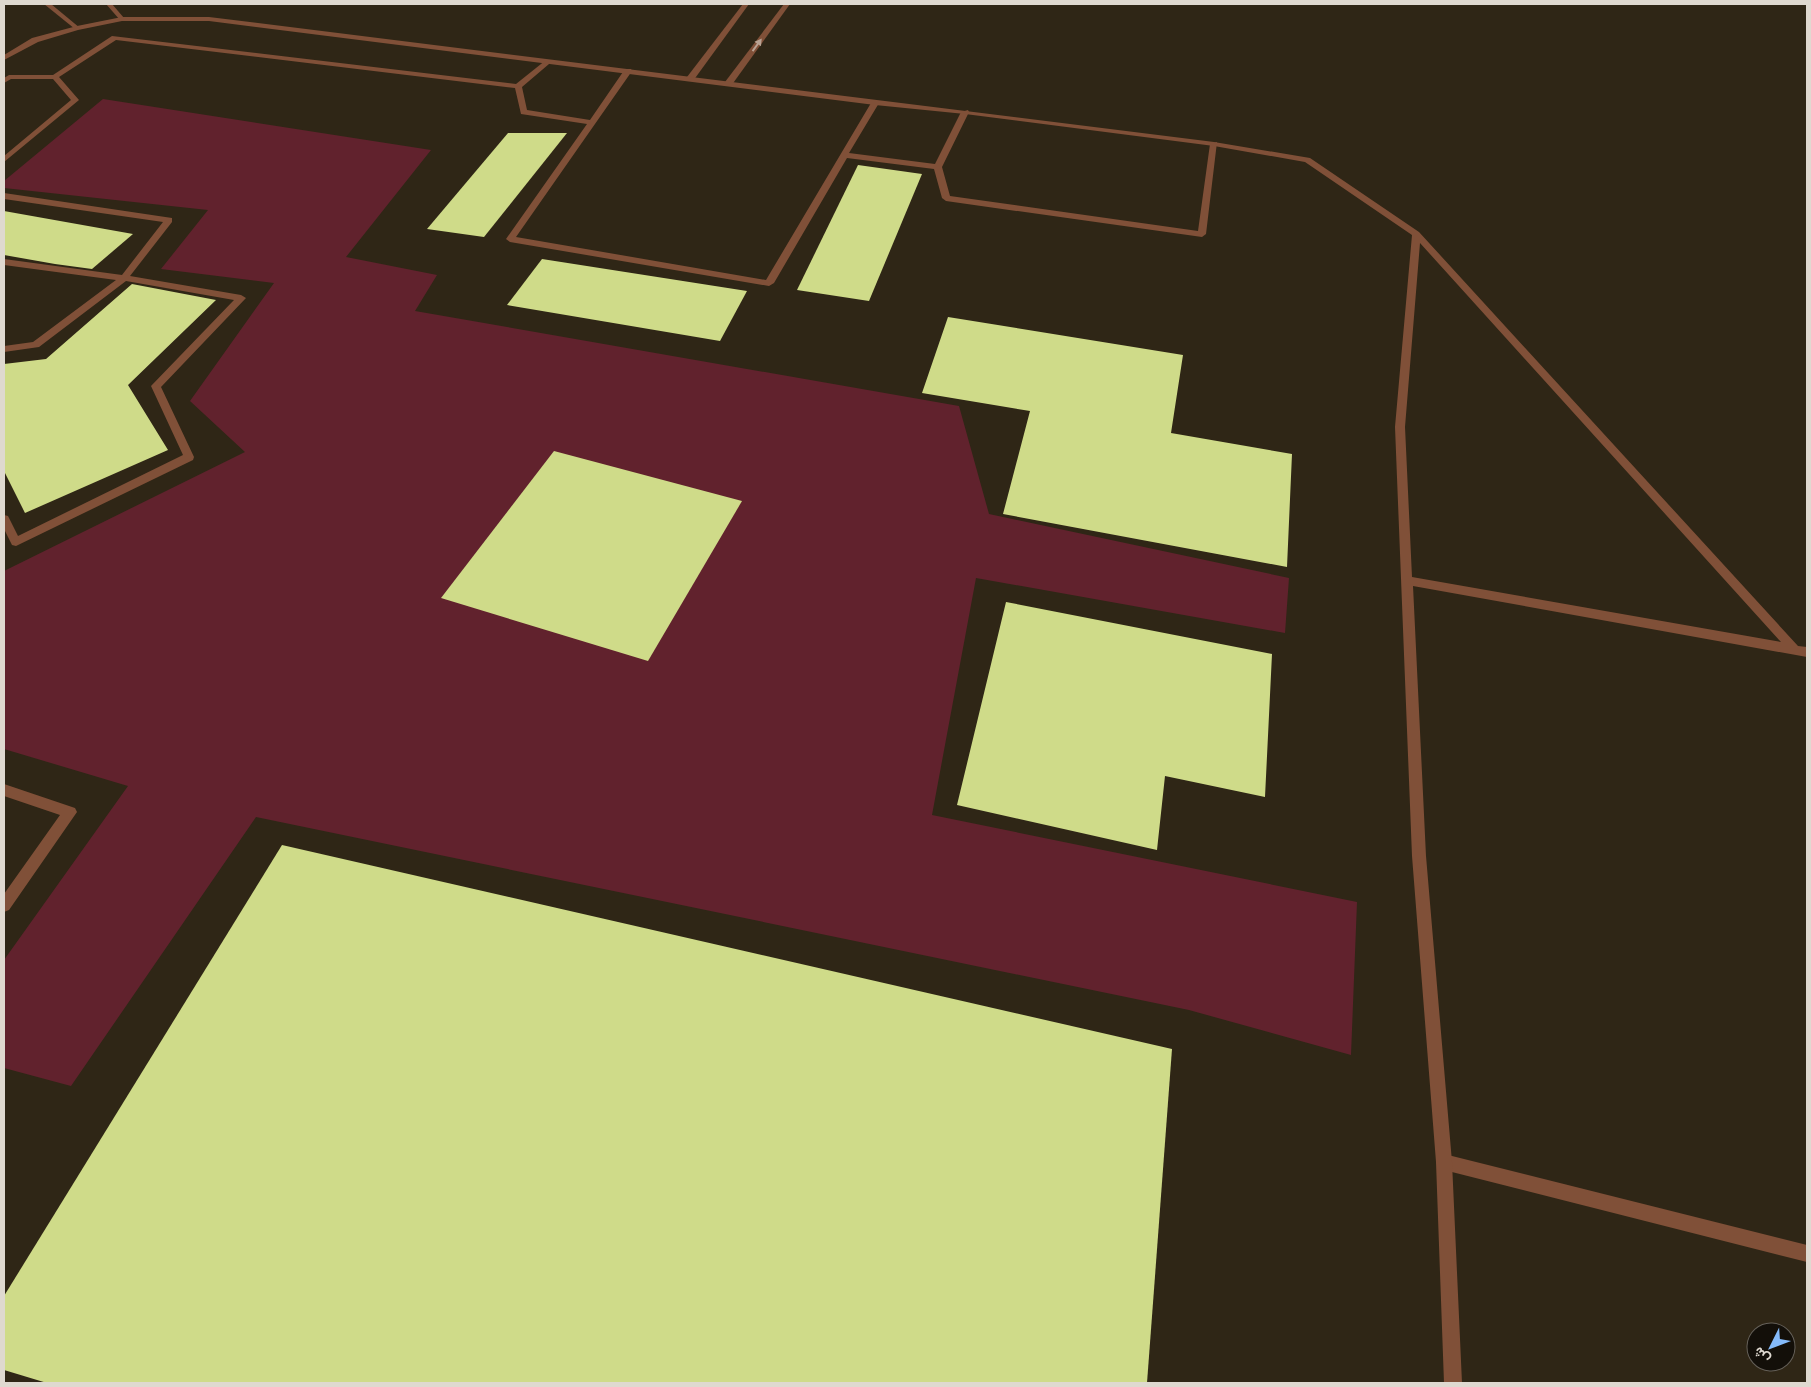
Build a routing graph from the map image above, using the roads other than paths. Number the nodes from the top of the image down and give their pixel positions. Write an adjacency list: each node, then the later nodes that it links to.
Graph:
1 (47, 4): 6 (street)
2 (109, 4): 5 (street)
3 (746, 4): 11 (street)
4 (787, 4): 13 (street, one-way to 4)
5 (122, 19): 6 (street); 8 (street)
6 (77, 28): 7 (street)
7 (4, 58)
8 (546, 62): 9 (street); 14 (street)
9 (628, 71): 11 (street); 17 (street)
10 (55, 77): 12 (street); 14 (street); 20 (street)
11 (690, 79): 13 (street)
12 (4, 80)
13 (728, 84): 15 (street)
14 (518, 86): 17 (street)
15 (876, 103): 16 (street); 19 (street)
16 (966, 112): 18 (street); 21 (street)
17 (591, 122): 19 (street)
18 (1214, 144): 21 (street); 23 (street)
19 (844, 155): 21 (street)
20 (4, 160)
21 (938, 167)
22 (4, 196): 25 (street)
23 (1416, 234): 28 (street); 29 (street)
24 (4, 262): 25 (street)
25 (124, 278): 26 (street); 27 (street)
26 (4, 349)
27 (4, 519)
28 (1406, 580): 29 (street); 32 (street)
29 (1801, 651)
30 (4, 790): 31 (street)
31 (4, 905)
32 (1444, 1162): 33 (street); 34 (street)
33 (1807, 1254)
34 (1452, 1383)

